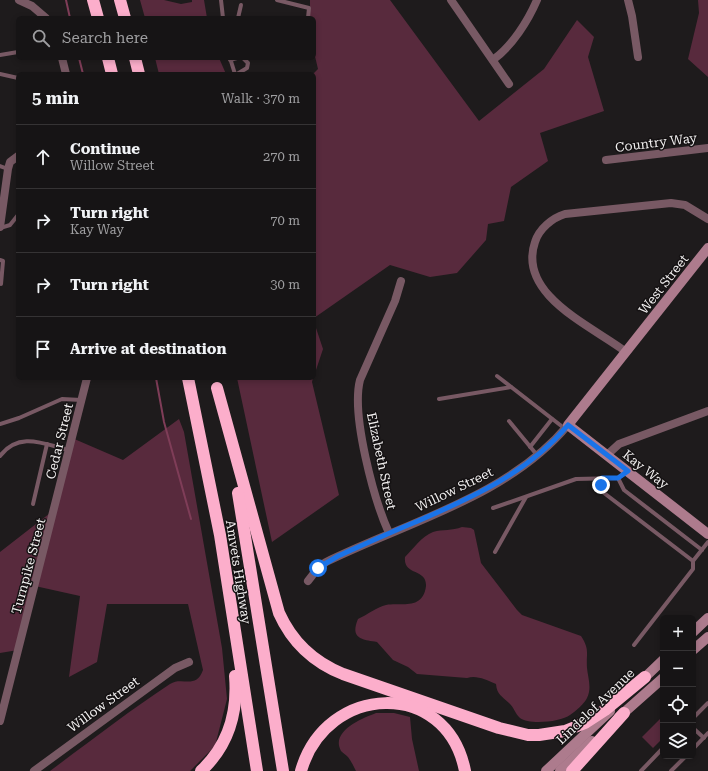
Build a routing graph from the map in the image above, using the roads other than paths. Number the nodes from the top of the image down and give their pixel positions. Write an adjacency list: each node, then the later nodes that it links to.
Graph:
1 (19, 0): 10 (street)
2 (93, 0): 11 (highway)
3 (120, 0): 12 (highway)
4 (221, 0): 13 (lane)
5 (278, 0): 15 (lane)
6 (451, 0): 19 (street)
7 (537, 0): 19 (street)
8 (628, 0): 18 (street)
9 (240, 6): 14 (lane)
10 (44, 16)
11 (97, 16)
12 (124, 16)
13 (223, 16)
14 (238, 16)
15 (308, 16)
16 (16, 52): 17 (lane)
17 (0, 55)
18 (638, 57)
19 (494, 59): 32 (street)
20 (62, 60): 25 (street)
21 (108, 60): 26 (highway)
22 (136, 60): 27 (highway)
23 (230, 60): 28 (lane)
24 (245, 60): 29 (lane)
25 (66, 72)
26 (112, 72)
27 (138, 72)
28 (235, 72)
29 (240, 72)
30 (0, 74): 31 (lane)
31 (16, 78)
32 (509, 84)
33 (708, 148): 35 (street, Country Way)
34 (16, 158): 36 (street)
35 (606, 160)
36 (4, 168): 39 (street)
37 (16, 218): 39 (lane)
38 (708, 219): 45 (street)
39 (0, 227)
40 (708, 248): 44 (street, West Street)
41 (0, 260): 43 (lane)
42 (401, 281): 71 (street, Elizabeth Street)
43 (1, 284)
44 (638, 337): 45 (street, Willow Street)
45 (626, 352): 57 (street, Willow Street)
46 (497, 376): 50 (lane)
47 (87, 380): 52 (street, Cedar Street)
48 (188, 380): 77 (highway, Amvets Highway)
49 (216, 383): 86 (highway); 101 (highway, Amvets Highway)
50 (511, 387): 51 (lane); 54 (lane)
51 (439, 399)
52 (82, 400): 56 (lane); 60 (street, Cedar Street)
53 (708, 411): 62 (street)
54 (552, 419): 57 (lane); 59 (lane)
55 (509, 421): 59 (lane)
56 (0, 424)
57 (566, 427): 61 (street, Willow Street); 62 (street, Kay Way)
58 (47, 444): 60 (lane); 63 (lane); 68 (lane)
59 (530, 447): 61 (lane)
60 (69, 450): 70 (street, Cedar Street)
61 (537, 455): 71 (street, Willow Street)
62 (607, 455): 64 (street, Kay Way)
63 (0, 456)
64 (628, 471): 66 (lane); 72 (street, Kay Way)
65 (602, 478): 66 (lane); 67 (lane); 76 (lane)
66 (618, 478): 74 (lane)
67 (526, 496): 69 (lane); 75 (lane)
68 (33, 504)
69 (493, 508)
70 (54, 510): 91 (street, Turnpike Street)
71 (389, 533): 78 (street, Willow Street)
72 (708, 534)
73 (708, 542): 74 (lane)
74 (702, 550): 76 (lane)
75 (495, 552)
76 (693, 561): 82 (lane)
77 (226, 573): 99 (highway); 100 (highway, Amvets Highway)
78 (308, 581)
79 (708, 618): 80 (street)
80 (696, 629)
81 (708, 637): 83 (street)
82 (634, 645)
83 (696, 647)
84 (189, 662): 98 (street, Willow Street)
85 (660, 663): 86 (street, Lindelof Avenue)
86 (645, 677): 104 (street, Lindelof Avenue)
87 (660, 681): 89 (street, Lindelof Avenue)
88 (708, 703): 90 (lane)
89 (624, 713): 105 (street, Lindelof Avenue); 106 (highway)
90 (696, 715)
91 (0, 721)
92 (696, 731): 94 (lane)
93 (708, 733): 94 (lane)
94 (704, 738): 95 (lane)
95 (696, 746)
96 (660, 751): 107 (lane)
97 (683, 759): 108 (lane)
98 (34, 771)
99 (202, 771)
100 (257, 771)
101 (283, 771)
102 (301, 771): 103 (highway)
103 (465, 771)
104 (546, 771)
105 (560, 771)
106 (572, 771)
107 (641, 771)
108 (671, 771)

